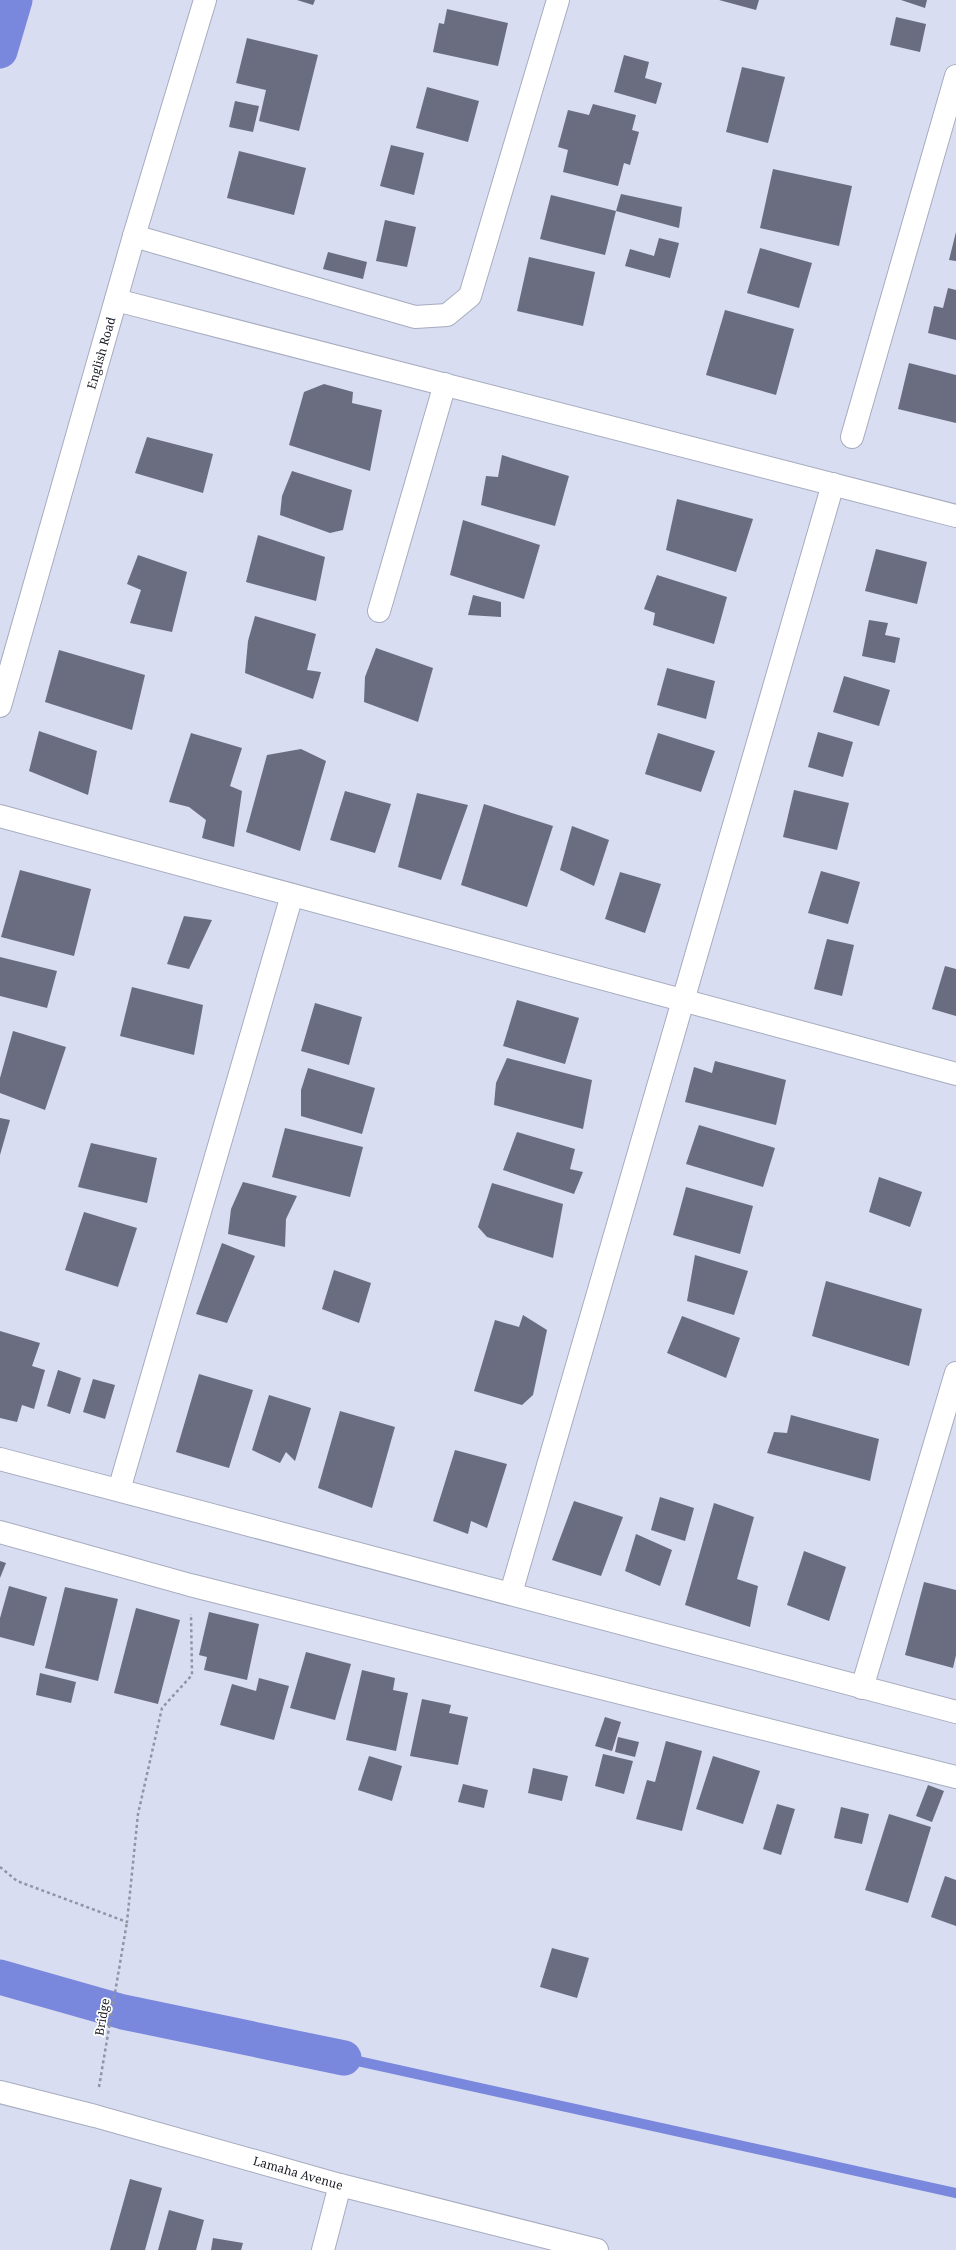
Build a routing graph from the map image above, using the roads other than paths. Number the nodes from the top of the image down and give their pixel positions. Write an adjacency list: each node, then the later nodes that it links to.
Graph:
1 (205, 0): 4 (street, English Road)
2 (558, 0): 4 (street)
3 (956, 76): 7 (street)
4 (134, 236): 5 (street, English Road)
5 (116, 300): 6 (street); 11 (street, English Road)
6 (444, 384): 8 (street); 10 (street)
7 (852, 437)
8 (833, 484): 9 (street); 14 (street)
9 (956, 516)
10 (378, 611)
11 (0, 706)
12 (0, 816): 13 (street)
13 (292, 895): 14 (street); 18 (street)
14 (684, 1001): 15 (street); 20 (street)
15 (956, 1074)
16 (956, 1372): 21 (street)
17 (0, 1459): 18 (street)
18 (119, 1490): 20 (street)
19 (0, 1532): 23 (street)
20 (511, 1593): 21 (street)
21 (862, 1688): 22 (street)
22 (956, 1712)
23 (956, 1777)
24 (0, 2092): 25 (street, Lamaha Avenue)
25 (340, 2185): 26 (street); 27 (street, Lamaha Avenue)
26 (323, 2250)
27 (597, 2250)

